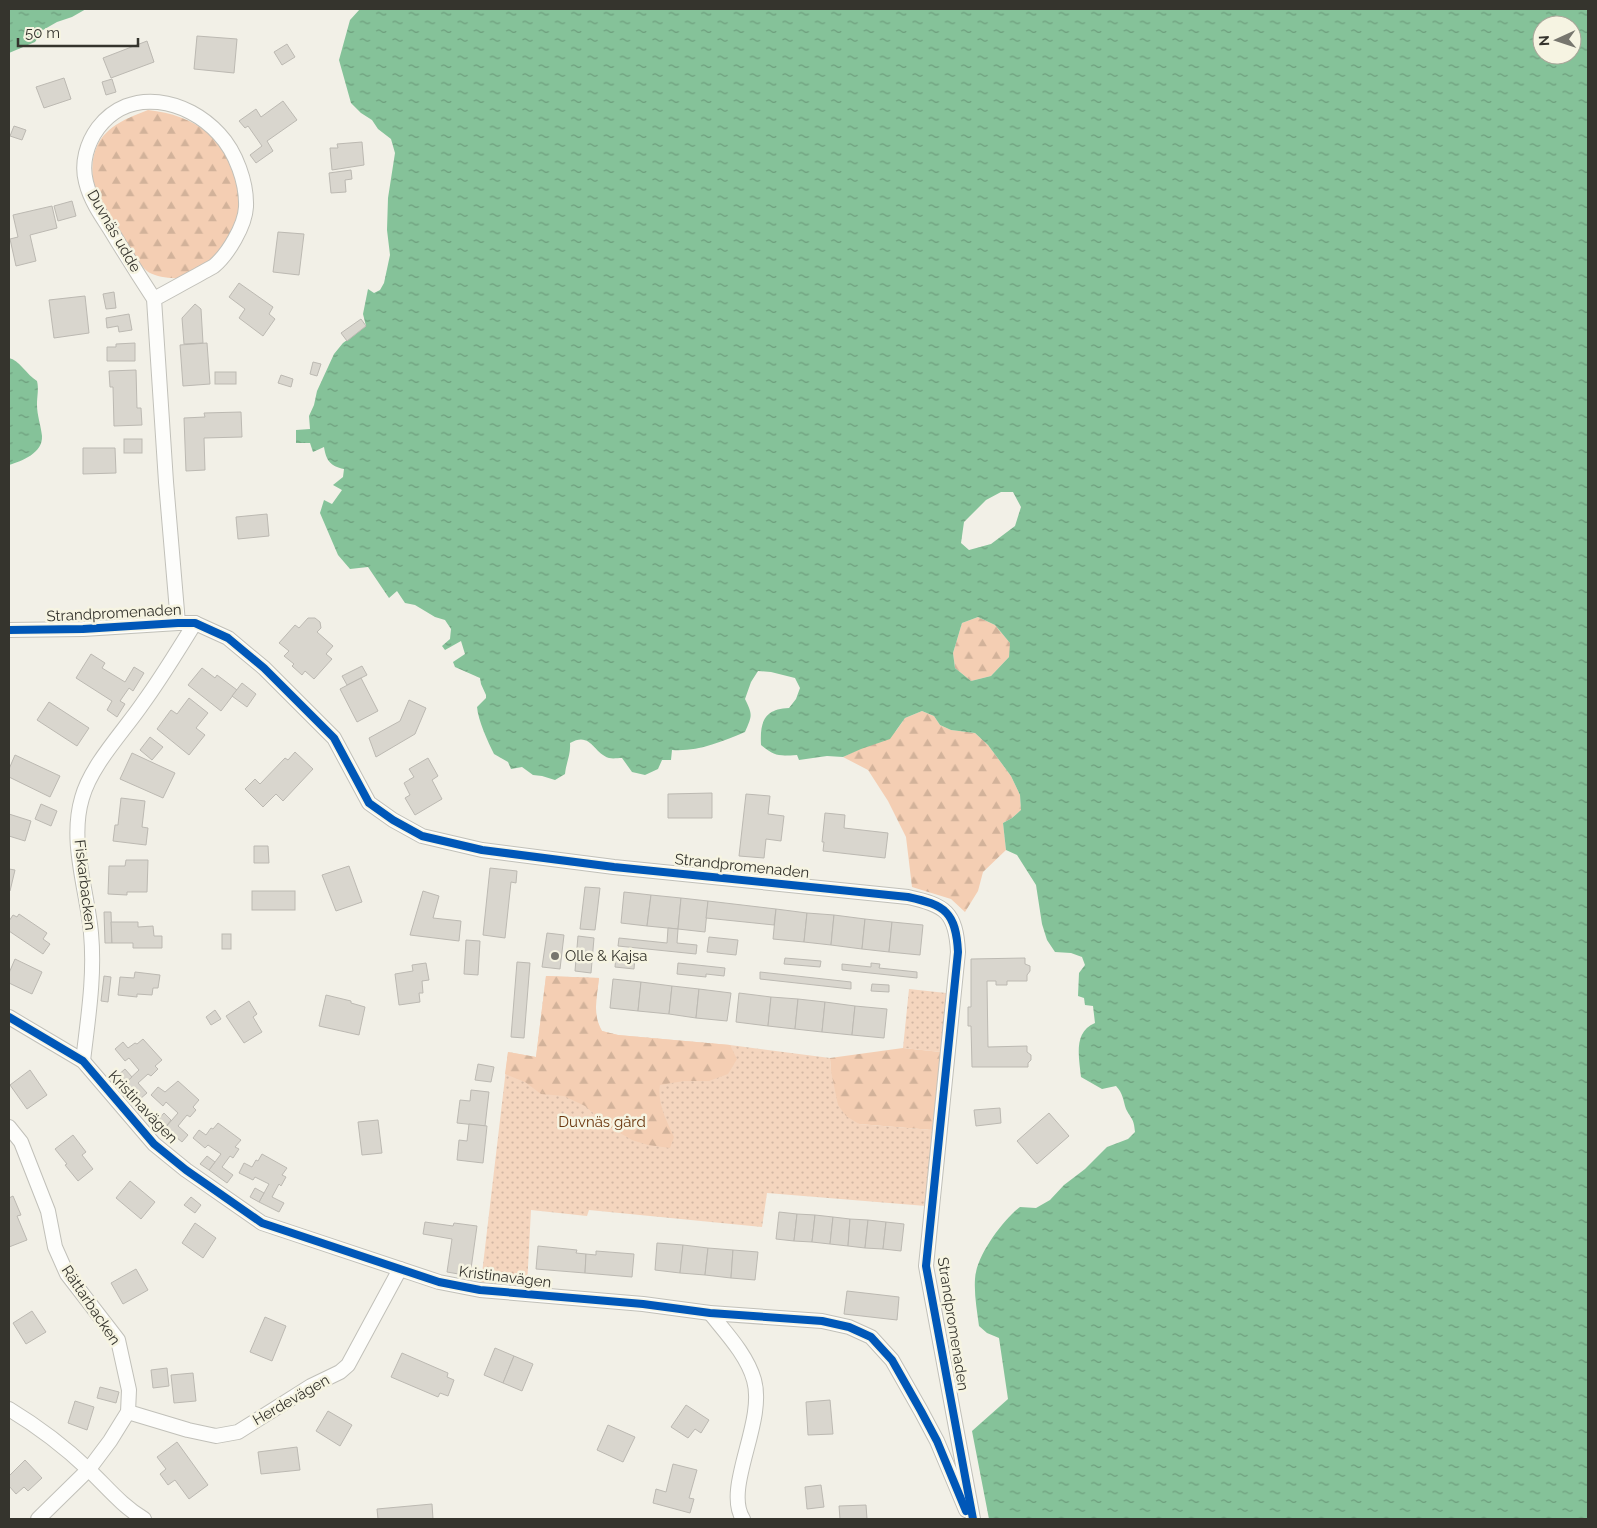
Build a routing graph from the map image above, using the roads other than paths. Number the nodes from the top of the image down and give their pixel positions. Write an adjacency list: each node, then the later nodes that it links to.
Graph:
1 (154, 298): 1 (street, Duvnäs udde); 2 (street, Duvnäs udde)
2 (178, 623): 3 (street, Strandpromenaden); 4 (street, Strandpromenaden)
3 (195, 624): 6 (street, Fiskarbacken); 16 (street, Strandpromenaden)
4 (9, 630)
5 (9, 1017): 6 (street, Kristinavägen)
6 (82, 1061): 8 (street, Kristinavägen)
7 (9, 1127): 11 (street, Rättarbacken)
8 (400, 1269): 9 (street, Kristinavägen); 11 (street, Herdevägen)
9 (710, 1313): 15 (street); 16 (street, Kristinavägen)
10 (9, 1408): 12 (street)
11 (128, 1412): 12 (street)
12 (89, 1469): 13 (street); 14 (street)
13 (38, 1519)
14 (144, 1519)
15 (742, 1519)
16 (971, 1519)

